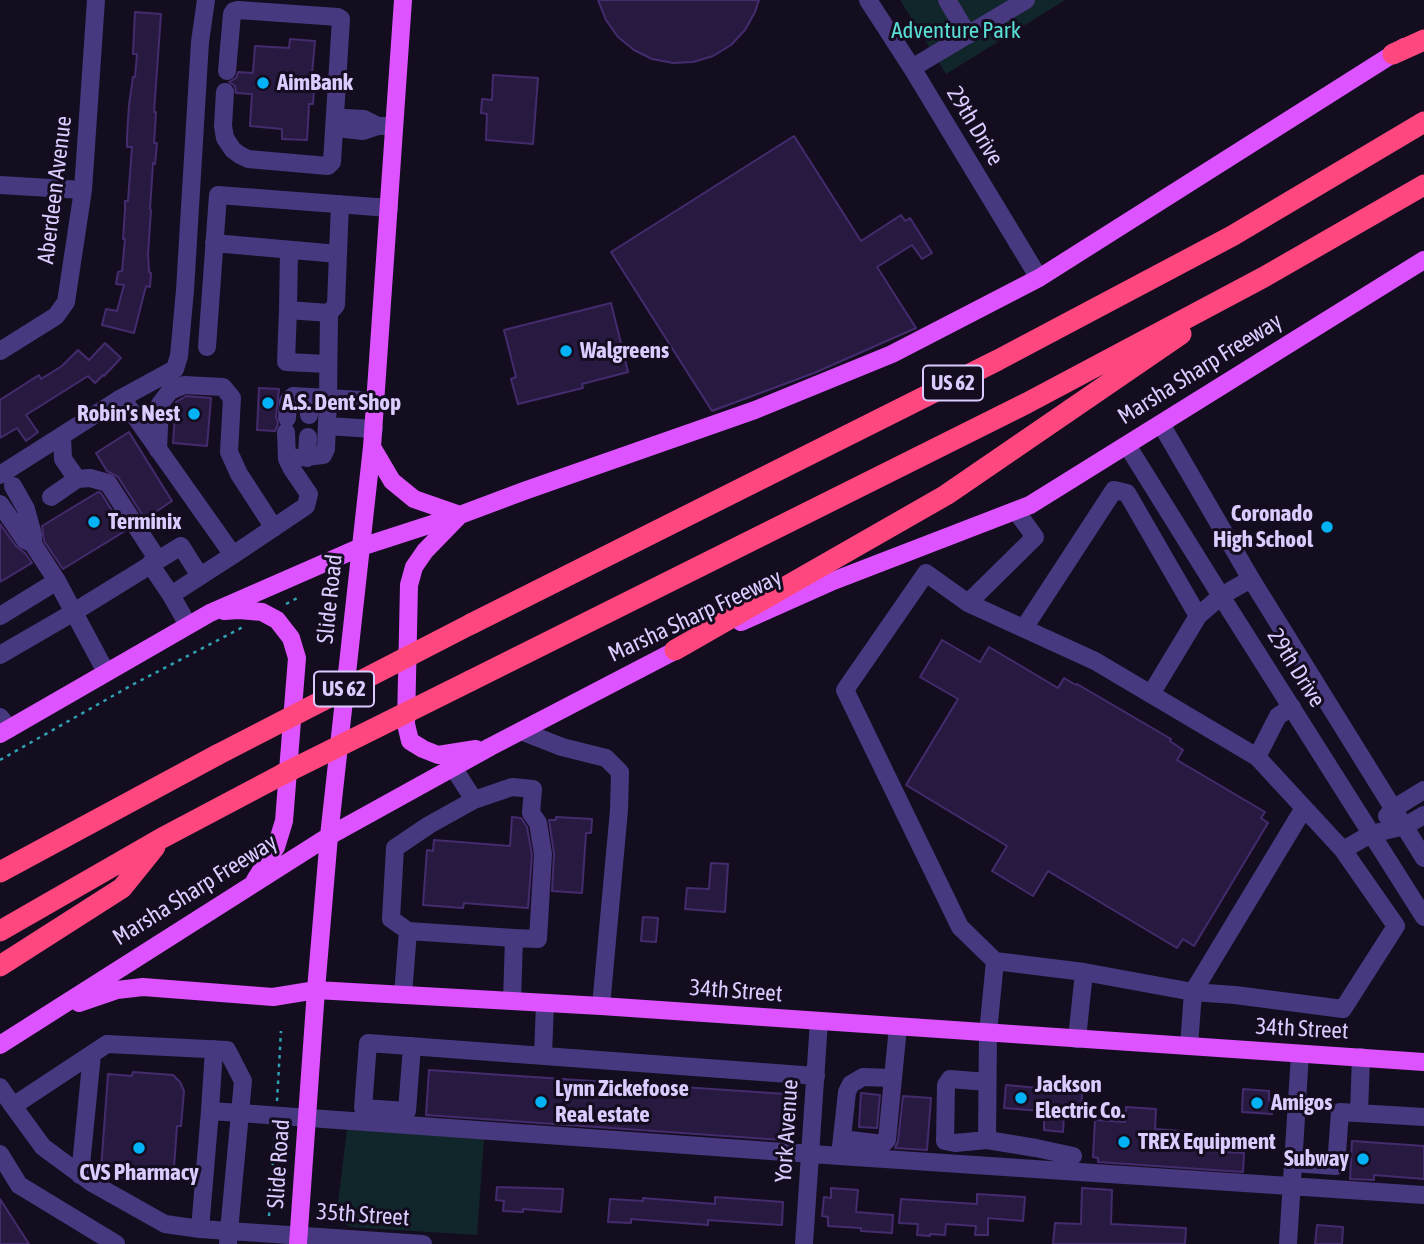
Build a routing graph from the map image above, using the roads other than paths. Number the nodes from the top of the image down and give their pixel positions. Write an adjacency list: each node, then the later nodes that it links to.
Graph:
1 (96, 0): 20 (street, Aberdeen Avenue)
2 (206, 0): 35 (street)
3 (403, 0): 17 (main road, Slide Road)
4 (868, 0): 12 (street, 29th Drive)
5 (947, 0): 9 (street)
6 (1026, 0): 9 (street)
7 (256, 4): 13 (street); 16 (street)
8 (1424, 32): 11 (main road)
9 (968, 35): 12 (street)
10 (1424, 40): 11 (highway)
11 (1393, 54): 28 (main road)
12 (912, 68): 28 (street, 29th Drive)
13 (227, 71)
14 (225, 92): 16 (street)
15 (1424, 122): 92 (highway, US 62, bridge)
16 (335, 123): 17 (street)
17 (386, 126): 22 (main road, Slide Road)
18 (0, 184): 20 (street)
19 (1424, 185): 27 (highway, Marsha Sharp Freeway / US 62)
20 (83, 190): 32 (street, Aberdeen Avenue)
21 (340, 204): 22 (street); 23 (street); 25 (street)
22 (389, 208): 36 (main road, Slide Road)
23 (214, 243): 24 (street); 31 (street)
24 (289, 250): 25 (street); 29 (street)
25 (338, 254): 30 (street)
26 (1424, 260): 38 (main road, Marsha Sharp Freeway)
27 (1264, 277): 71 (highway); 89 (highway, Marsha Sharp Freeway / US 62, bridge)
28 (1039, 278): 53 (main road)
29 (288, 310): 30 (street); 33 (street)
30 (329, 313): 33 (street)
31 (207, 347)
32 (0, 351)
33 (328, 363): 34 (street)
34 (319, 397): 36 (street); 37 (street); 39 (street); 47 (street)
35 (122, 398): 41 (street); 45 (street)
36 (376, 401): 40 (main road, Slide Road)
37 (309, 415)
38 (1161, 424): 43 (main road, Marsha Sharp Freeway); 60 (street, 29th Drive)
39 (327, 426): 40 (street); 46 (street)
40 (374, 429): 44 (main road, Slide Road)
41 (62, 436): 48 (street); 49 (street)
42 (308, 437): 46 (street)
43 (1127, 445): 52 (main road, Marsha Sharp Freeway); 63 (street, 29th Drive)
44 (372, 447): 53 (main road); 56 (main road, Slide Road)
45 (158, 450): 54 (street); 57 (street)
46 (307, 458): 47 (street)
47 (287, 460): 54 (street)
48 (77, 479): 50 (street); 58 (street)
49 (7, 481): 55 (street)
50 (51, 496)
51 (0, 504): 55 (street)
52 (1016, 511): 64 (street); 71 (main road, Marsha Sharp Freeway)
53 (460, 515): 56 (main road); 78 (main road)
54 (274, 528): 57 (street)
55 (33, 544): 61 (street)
56 (361, 547): 66 (main road); 88 (main road, Slide Road)
57 (233, 555): 59 (street)
58 (154, 562): 59 (street); 62 (street); 65 (street)
59 (200, 576): 62 (street)
60 (1251, 579): 63 (street); 84 (street, 29th Drive)
61 (57, 581): 65 (street); 67 (street)
62 (171, 595): 69 (street)
63 (1221, 597): 68 (street); 75 (street, 29th Drive)
64 (968, 603): 70 (street); 98 (street)
65 (74, 612): 72 (street); 73 (street)
66 (210, 612): 69 (main road); 93 (main road)
67 (0, 616)
68 (1198, 616): 70 (street); 74 (street)
69 (188, 625): 73 (main road)
70 (1024, 628): 74 (street)
71 (676, 650): 77 (main road, Marsha Sharp Freeway)
72 (0, 655)
73 (106, 673): 76 (main road)
74 (1151, 694): 79 (street)
75 (1292, 708): 79 (street); 87 (street, 29th Drive)
76 (3, 727)
77 (521, 731): 78 (main road, Marsha Sharp Freeway); 106 (street)
78 (490, 747): 80 (main road, Marsha Sharp Freeway)
79 (1257, 757): 83 (street)
80 (453, 767): 82 (street); 88 (main road, Marsha Sharp Freeway)
81 (1424, 790): 84 (street)
82 (474, 800): 96 (street); 97 (street)
83 (1304, 808): 90 (street); 102 (street)
84 (1393, 809): 86 (street, 29th Drive); 87 (street)
85 (1424, 815): 86 (street)
86 (1405, 826): 87 (street); 91 (street, 29th Drive)
87 (1371, 834): 90 (street); 94 (street, 29th Drive)
88 (329, 836): 93 (main road, Marsha Sharp Freeway); 101 (main road, Slide Road)
89 (162, 838): 95 (highway, Marsha Sharp Freeway / US 62); 99 (highway)
90 (1343, 850): 102 (street)
91 (1424, 858)
92 (0, 872)
93 (251, 886): 107 (main road, Marsha Sharp Freeway)
94 (1424, 917)
95 (0, 931)
96 (408, 931): 97 (street); 103 (street)
97 (514, 938): 104 (street)
98 (995, 961): 100 (street); 110 (street)
99 (0, 966)
100 (1084, 972): 102 (street); 111 (street)
101 (316, 990): 103 (main road, 34th Street); 107 (main road, 34th Street); 129 (main road, Slide Road)
102 (1193, 992): 114 (street)
103 (403, 995): 104 (main road, 34th Street)
104 (512, 1001): 105 (main road, 34th Street)
105 (545, 1003): 106 (main road, 34th Street); 118 (street)
106 (601, 1006): 108 (main road, 34th Street)
107 (50, 1013): 112 (main road, Marsha Sharp Freeway)
108 (819, 1021): 109 (main road, 34th Street); 121 (street, York Avenue)
109 (898, 1027): 110 (main road, 34th Street); 122 (street)
110 (988, 1033): 111 (main road, 34th Street); 123 (street)
111 (1077, 1039): 114 (main road, 34th Street)
112 (0, 1045)
113 (412, 1046): 118 (street)
114 (1189, 1046): 117 (main road, 34th Street)
115 (214, 1049): 116 (street); 125 (street); 126 (street)
116 (92, 1054): 124 (street); 136 (street)
117 (1300, 1054): 119 (main road, 34th Street); 135 (street)
118 (543, 1056): 121 (street)
119 (1362, 1057): 120 (main road, 34th Street); 127 (street)
120 (1424, 1062)
121 (816, 1076): 133 (street, York Avenue)
122 (893, 1078): 131 (street); 131 (street)
123 (988, 1082): 130 (street); 130 (street)
124 (6, 1101): 136 (street, 35th Street)
125 (210, 1111): 126 (street); 139 (street)
126 (240, 1113): 129 (street); 140 (street)
127 (1356, 1113): 128 (street); 135 (street)
128 (1424, 1117)
129 (307, 1119): 133 (street); 141 (main road, Slide Road)
130 (988, 1140): 134 (street)
131 (841, 1148): 133 (street); 137 (street)
132 (0, 1154): 142 (street)
133 (810, 1154): 144 (street, York Avenue)
134 (1073, 1156)
135 (1293, 1163): 137 (street)
136 (80, 1175): 139 (street, 35th Street)
137 (1291, 1186): 138 (street); 145 (street)
138 (1424, 1195)
139 (200, 1229): 140 (street, 35th Street)
140 (229, 1237): 141 (street, 35th Street)
141 (299, 1240): 143 (street, 35th Street)
142 (116, 1244)
143 (424, 1244)
144 (804, 1244)
145 (1287, 1244)

